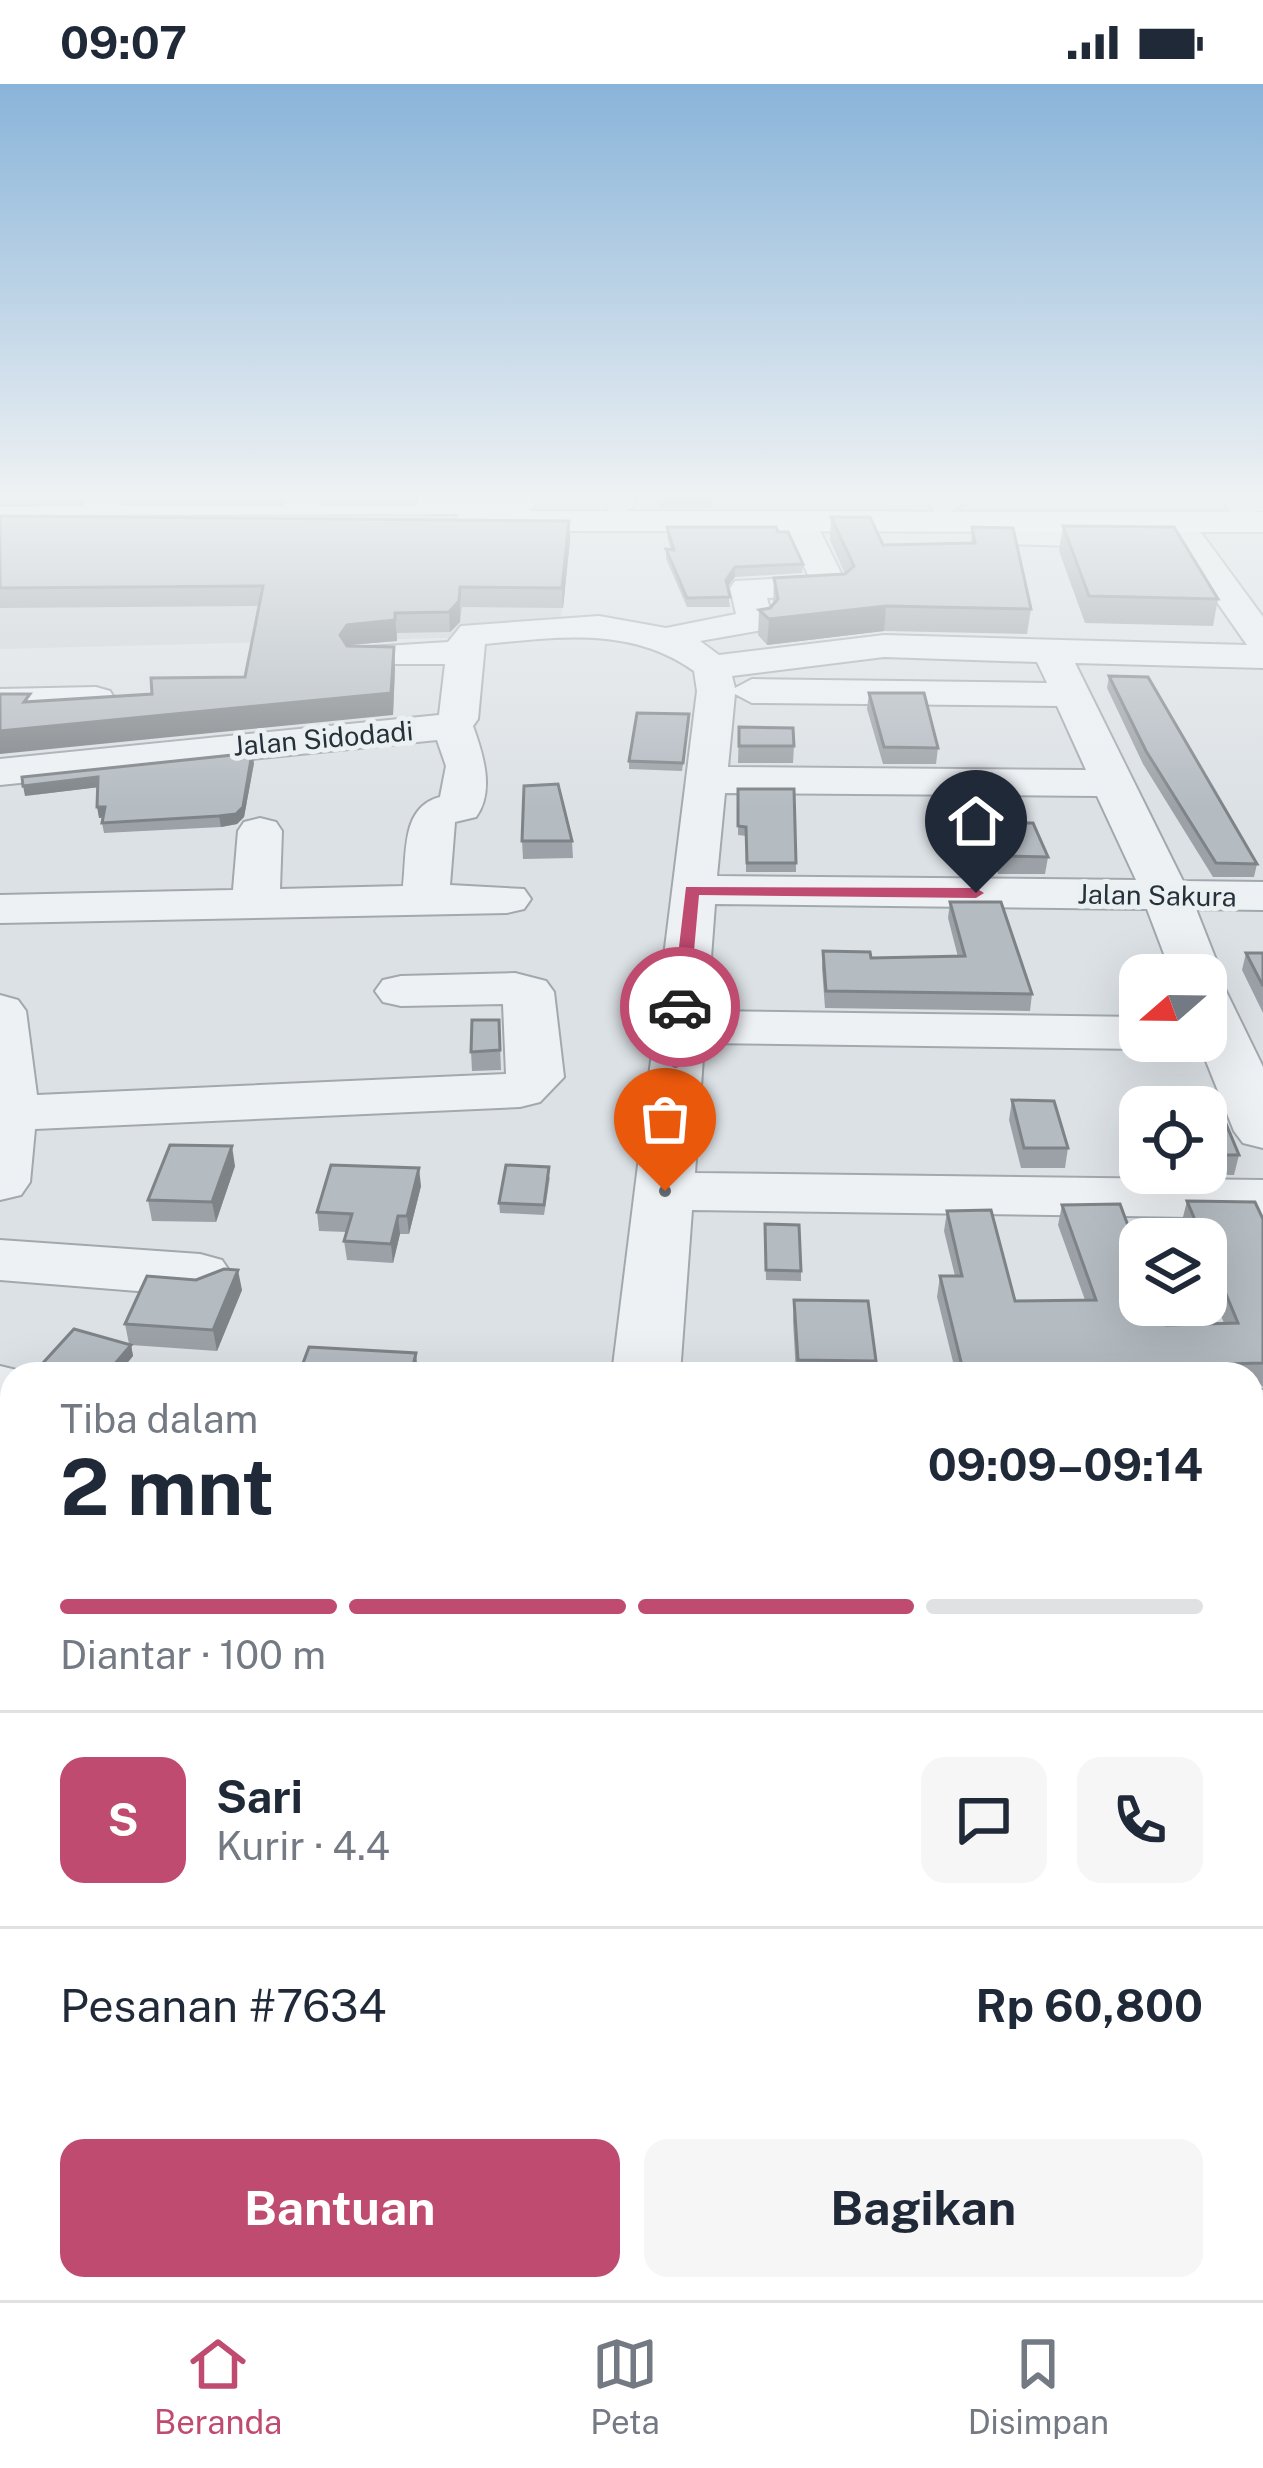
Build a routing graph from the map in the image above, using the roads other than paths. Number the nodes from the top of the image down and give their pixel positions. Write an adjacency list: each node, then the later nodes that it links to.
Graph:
1 (750, 601): 2 (street)
2 (652, 632): 4 (street); 7 (street)
3 (1050, 650): 6 (street); 7 (street); 8 (street)
4 (463, 652): 5 (street); 11 (street, Jalan Sidodadi)
5 (366, 656)
6 (1263, 657)
7 (714, 679): 8 (street); 13 (street)
8 (1070, 694): 14 (street)
9 (96, 699): 10 (street)
10 (0, 701)
11 (453, 725): 12 (street, Jalan Sidodadi); 20 (street)
12 (0, 772)
13 (705, 780): 14 (street); 16 (street)
14 (1111, 784): 17 (street)
15 (260, 831): 21 (street)
16 (692, 890): 17 (street, Jalan Sakura); 26 (street)
17 (1166, 895): 18 (street, Jalan Sakura); 23 (street)
18 (1263, 896)
19 (507, 898): 20 (street)
20 (425, 900): 21 (street)
21 (254, 904): 22 (street)
22 (0, 909)
23 (1189, 954)
24 (401, 992): 29 (street)
25 (0, 1011): 29 (street)
26 (678, 1027): 27 (street); 32 (street)
27 (1119, 1034)
28 (1227, 1056): 30 (street)
29 (11, 1113): 31 (street)
30 (1263, 1131)
31 (0, 1182)
32 (665, 1191): 33 (street); 36 (street)
33 (1263, 1199)
34 (0, 1260): 35 (street)
35 (200, 1275)
36 (647, 1362)

